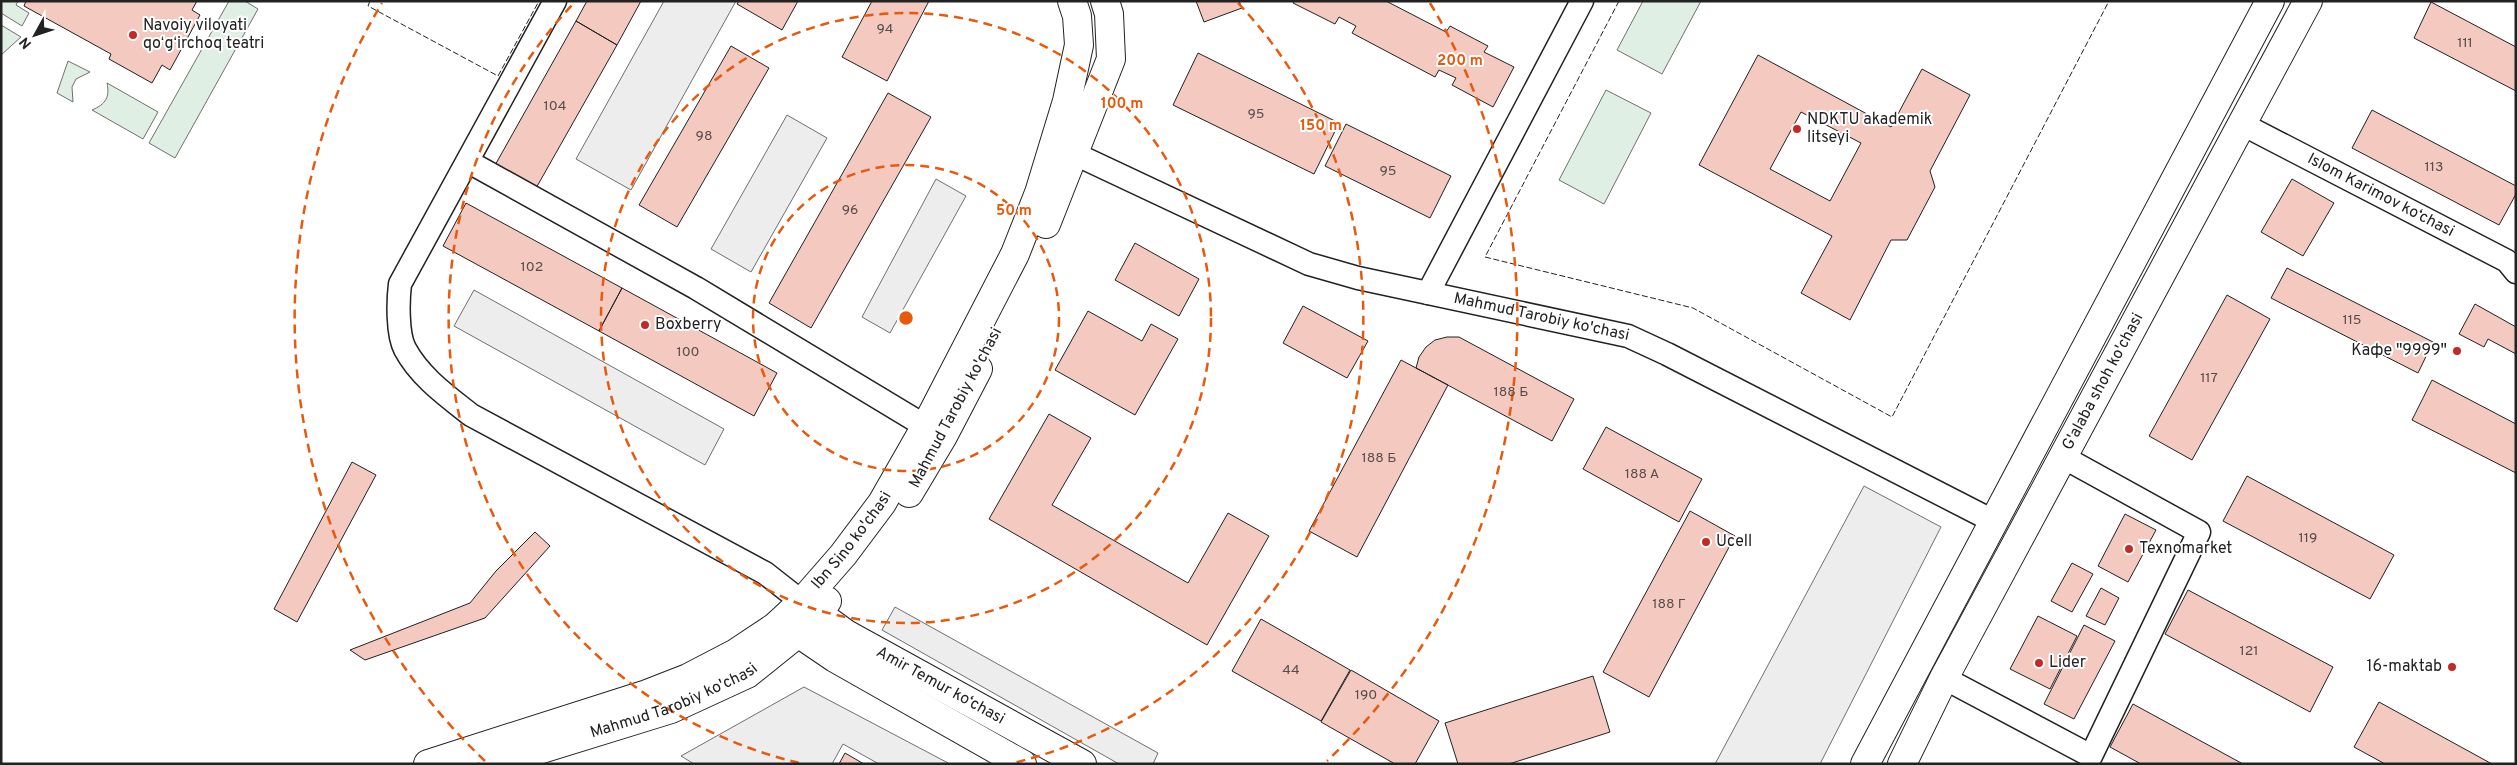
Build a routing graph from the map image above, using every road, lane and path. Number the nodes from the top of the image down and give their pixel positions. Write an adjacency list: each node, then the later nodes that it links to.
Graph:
1 (555, 1): 9 (street)
2 (1072, 1): 8 (main road)
3 (1105, 1): 8 (main road, Mahmud Tarobiy ko'chasi)
4 (1582, 1): 11 (street)
5 (2270, 1): 14 (main road, G'alaba shoh ko'chasi)
6 (2308, 1): 7 (main road, G'alaba shoh ko'chasi)
7 (2242, 124): 10 (street, Islom Karimov ko‘chasi); 13 (main road, G'alaba shoh ko'chasi)
8 (1064, 149): 11 (street, Mahmud Tarobiy ko'chasi); 12 (main road, Mahmud Tarobiy ko'chasi)
9 (469, 162): 12 (street); 15 (street)
10 (2516, 272)
11 (1428, 293): 14 (street, Mahmud Tarobiy ko'chasi)
12 (935, 432): 15 (main road, Mahmud Tarobiy ko'chasi)
13 (2063, 457): 17 (main road, G'alaba shoh ko'chasi); 17 (street)
14 (1993, 521): 22 (main road, G'alaba shoh ko'chasi)
15 (809, 608): 16 (main road, Mahmud Tarobiy ko'chasi); 21 (main road, Amir Temur ko‘chasi)
16 (789, 627): 18 (main road); 19 (main road, Mahmud Tarobiy ko'chasi); 20 (main road, Amir Temur ko‘chasi)
17 (1944, 678): 23 (main road, G'alaba shoh ko'chasi)
18 (428, 764)
19 (493, 764)
20 (1022, 764)
21 (1082, 764)
22 (1865, 764)
23 (1902, 764)

